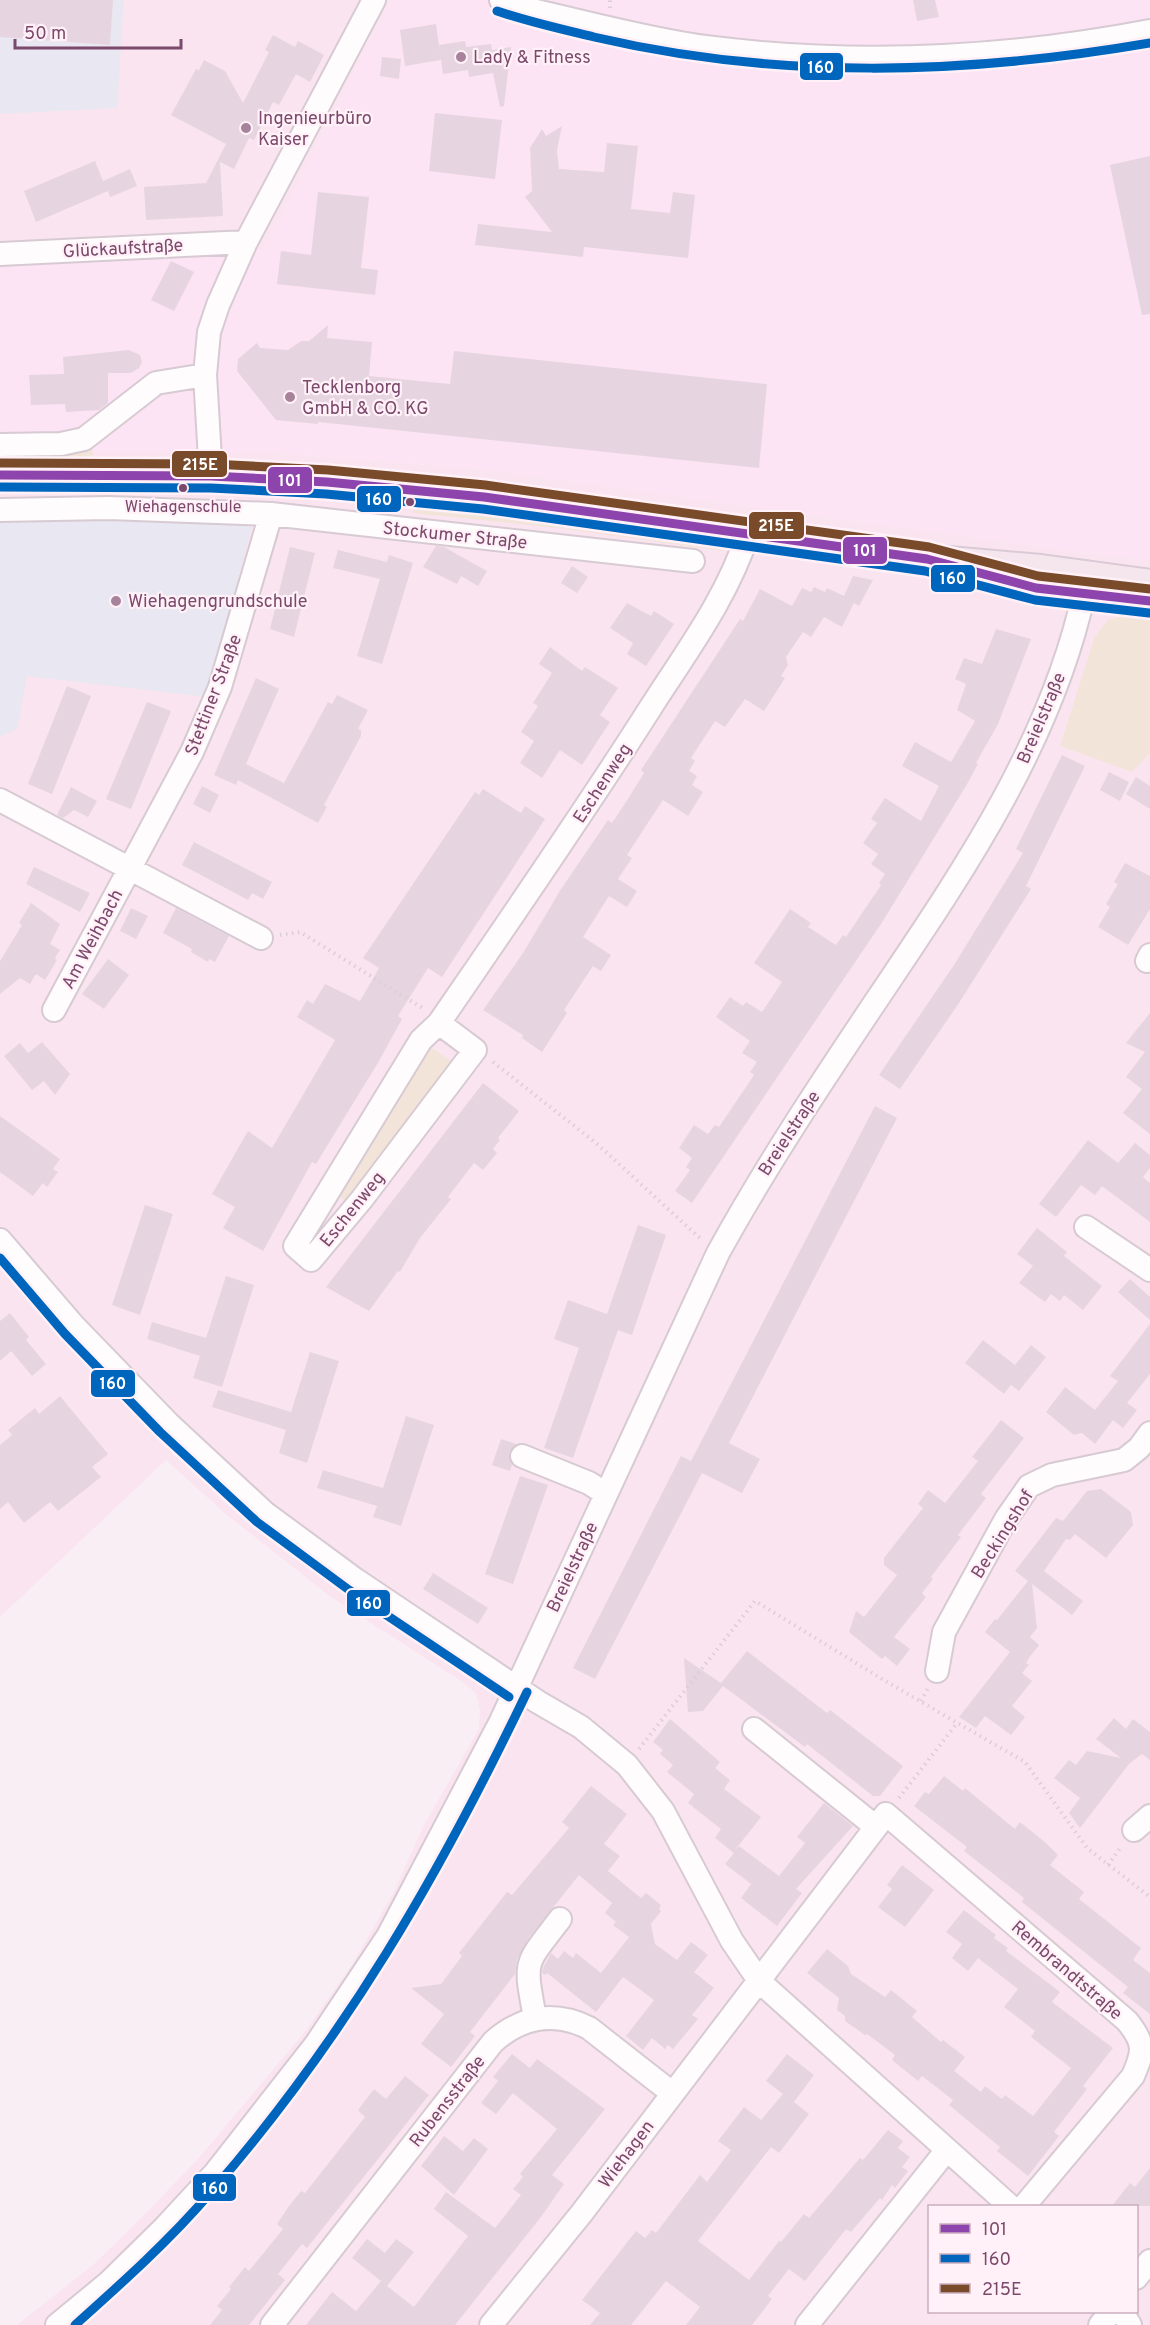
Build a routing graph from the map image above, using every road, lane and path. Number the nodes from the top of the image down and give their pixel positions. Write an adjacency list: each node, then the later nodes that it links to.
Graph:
1 (374, 0): 4 (street)
2 (501, 0): 3 (street)
3 (1150, 31)
4 (246, 242): 5 (street, Glückaufstraße); 6 (street)
5 (0, 254)
6 (205, 375): 7 (street); 9 (street)
7 (0, 445)
8 (0, 475): 9 (main road)
9 (211, 476): 12 (main road)
10 (0, 510): 11 (street, Stockumer Straße)
11 (271, 514): 14 (street, Stockumer Straße); 19 (street, Stettiner Straße)
12 (748, 533): 13 (main road); 22 (street, Eschenweg)
13 (927, 559): 15 (main road); 16 (main road)
14 (693, 561)
15 (1150, 584)
16 (1084, 593): 17 (main road); 26 (street, Breielstraße)
17 (1150, 601)
18 (0, 800): 19 (street, Am Weihbach)
19 (130, 867): 20 (street, Am Weihbach); 21 (street, Am Weihbach)
20 (261, 938): 22 (path)
21 (54, 1010)
22 (439, 1023): 23 (street); 23 (street, Eschenweg)
23 (475, 1050): 26 (path)
24 (1086, 1227): 27 (street)
25 (0, 1240): 34 (street)
26 (718, 1253): 32 (street, Breielstraße)
27 (1150, 1270)
28 (1150, 1433): 31 (street)
29 (1150, 1455): 31 (street, Beckingshof)
30 (522, 1456): 32 (street)
31 (1124, 1460): 33 (street, Beckingshof)
32 (606, 1494): 34 (street, Breielstraße)
33 (937, 1671)
34 (516, 1687): 37 (street); 51 (street, Breielstraße)
35 (957, 1723): 37 (path); 38 (path); 39 (path)
36 (754, 1728): 38 (street, Rembrandtstraße)
37 (627, 1765): 41 (street)
38 (881, 1821): 41 (street); 43 (street, Rembrandtstraße)
39 (1150, 1897)
40 (560, 1919): 42 (street)
41 (760, 1982): 44 (street, Wiehagen); 45 (street)
42 (535, 2018): 44 (street, Rubensstraße); 52 (street, Rubensstraße)
43 (1146, 2042): 47 (street, Rembrandtstraße)
44 (672, 2093): 53 (street, Wiehagen)
45 (946, 2151): 46 (street); 54 (street)
46 (1009, 2205)
47 (1025, 2205)
48 (1150, 2261): 49 (street)
49 (1138, 2277)
50 (1110, 2313): 55 (street)
51 (57, 2325)
52 (272, 2325)
53 (491, 2325)
54 (807, 2325)
55 (1100, 2325)

